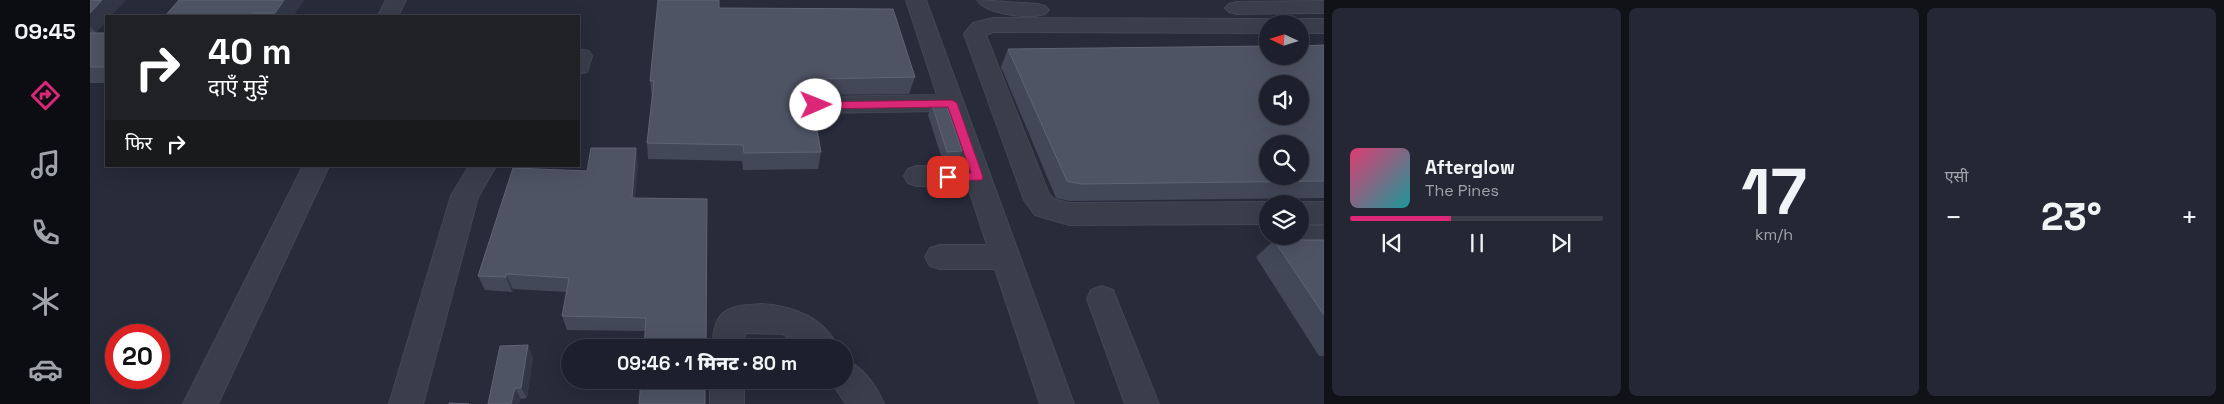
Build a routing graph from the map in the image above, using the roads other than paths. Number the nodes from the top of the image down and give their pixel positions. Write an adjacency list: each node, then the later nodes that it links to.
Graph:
1 (396, 0): 5 (street)
2 (987, 0): 3 (street)
3 (1324, 7)
4 (913, 10): 7 (street)
5 (388, 15)
6 (1259, 26): 13 (street)
7 (952, 103): 8 (street); 12 (street)
8 (816, 105)
9 (316, 167): 23 (street)
10 (482, 167): 24 (street)
11 (917, 176): 12 (street)
12 (978, 177): 17 (street)
13 (1259, 213)
14 (1324, 213): 15 (street)
15 (1309, 228)
16 (940, 257): 17 (street)
17 (1006, 257): 27 (street)
18 (1102, 299): 28 (street)
19 (728, 339): 20 (street)
20 (814, 339)
21 (853, 386): 26 (street)
22 (728, 389): 25 (street)
23 (200, 404)
24 (406, 404)
25 (727, 404)
26 (867, 404)
27 (1057, 404)
28 (1142, 404)

